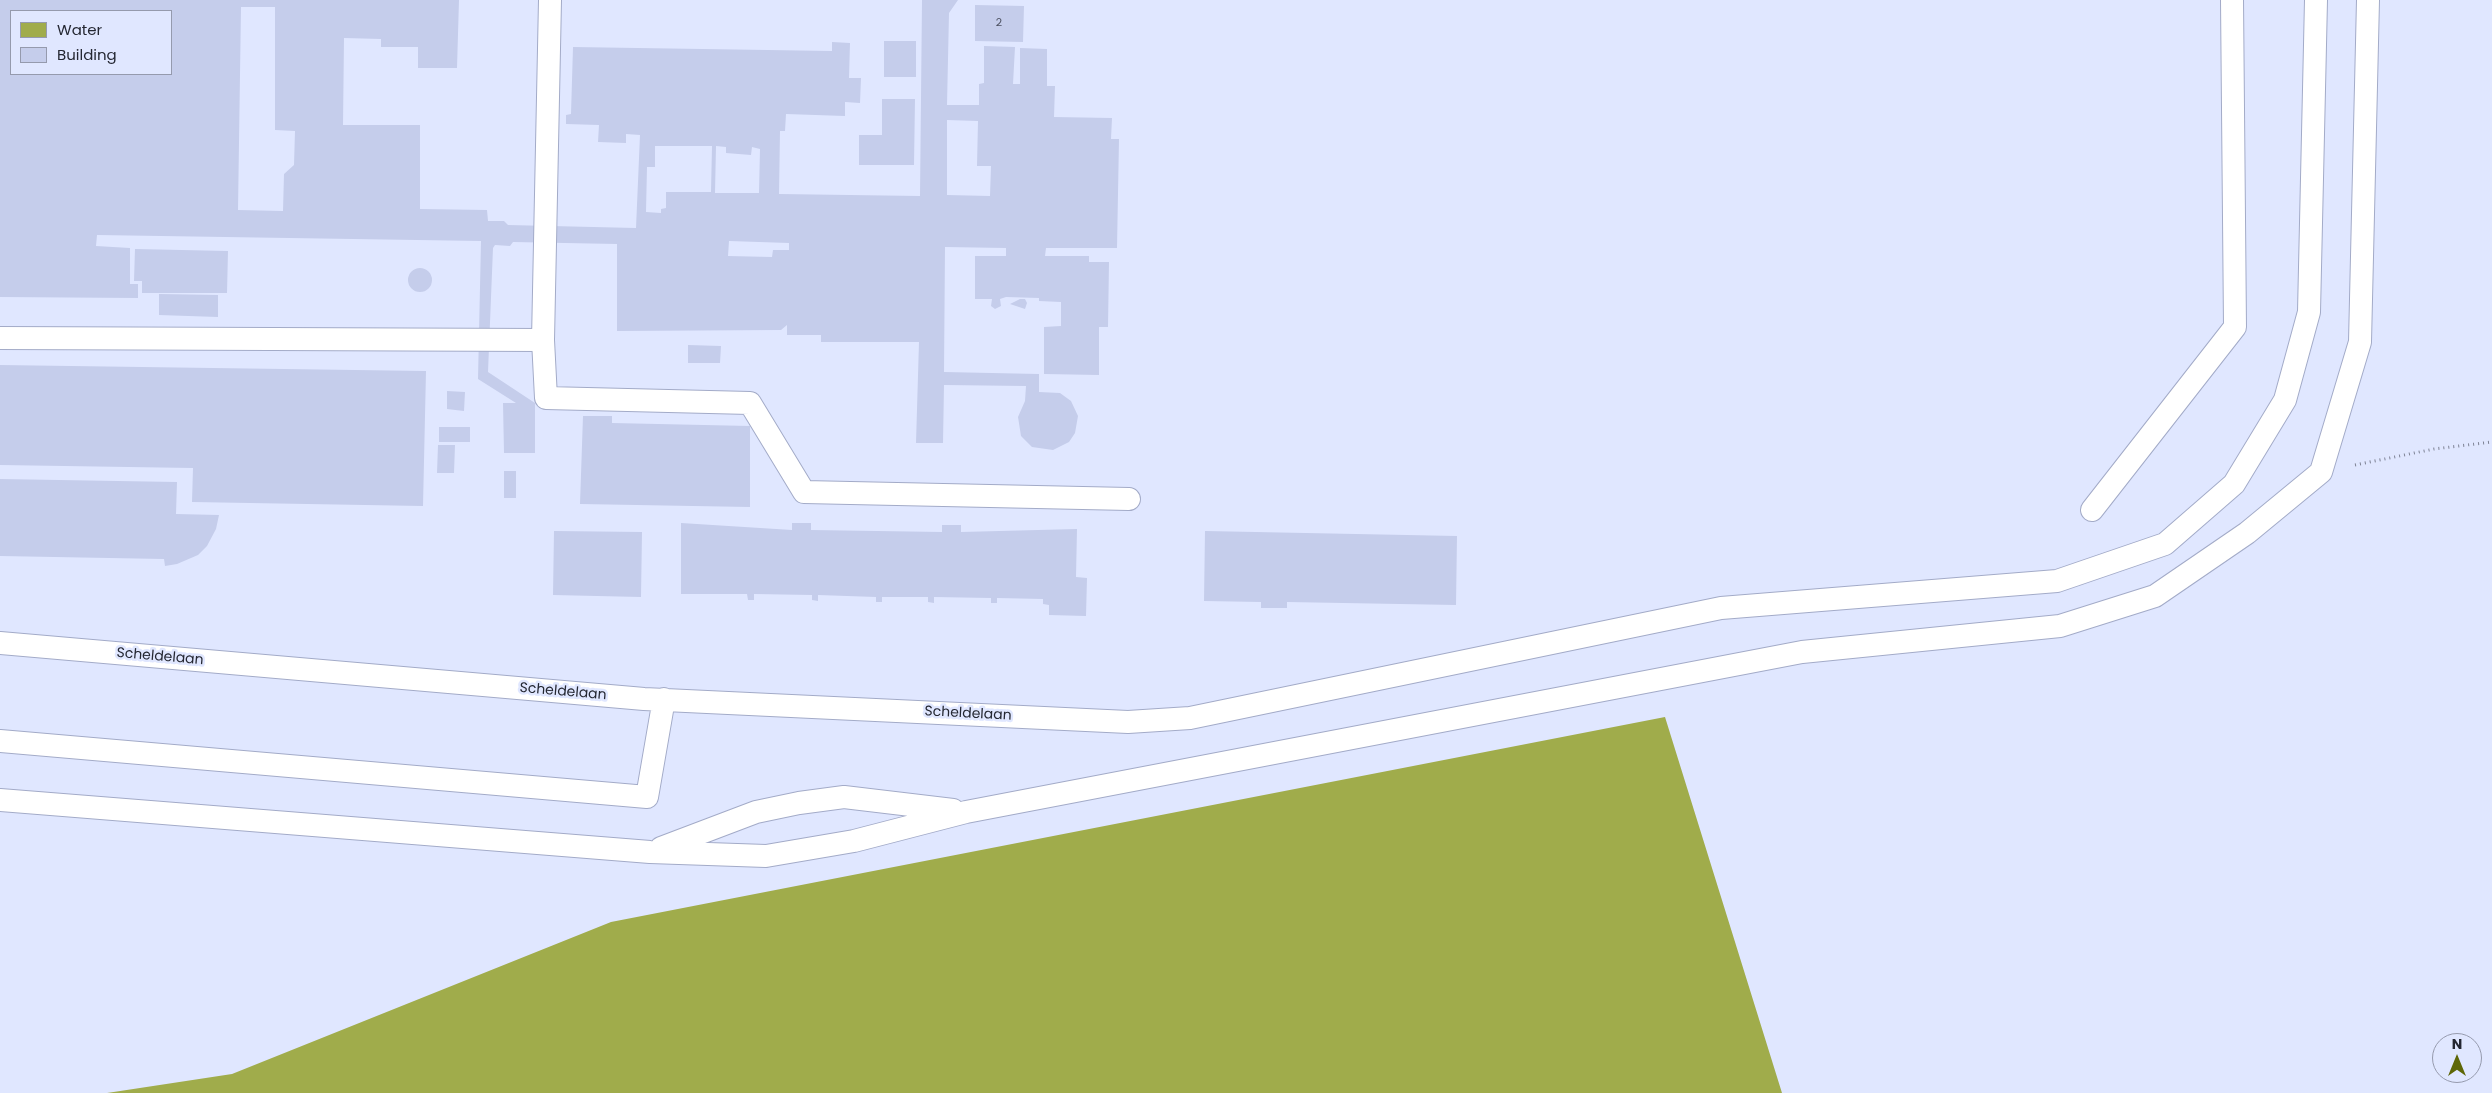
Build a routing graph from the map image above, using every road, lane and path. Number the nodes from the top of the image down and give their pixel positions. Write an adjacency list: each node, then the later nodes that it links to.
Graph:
1 (550, 0): 6 (lane)
2 (2232, 0): 10 (lane)
3 (2316, 0): 12 (lane, Scheldelaan)
4 (2368, 0): 8 (lane)
5 (0, 338): 6 (lane)
6 (543, 340): 9 (lane)
7 (2492, 442): 8 (path)
8 (2322, 472): 15 (lane)
9 (1129, 499)
10 (2092, 510)
11 (0, 643): 12 (lane, Scheldelaan)
12 (664, 699): 13 (lane)
13 (0, 741)
14 (0, 800): 16 (lane)
15 (966, 812): 16 (lane); 16 (lane)
16 (650, 852)

